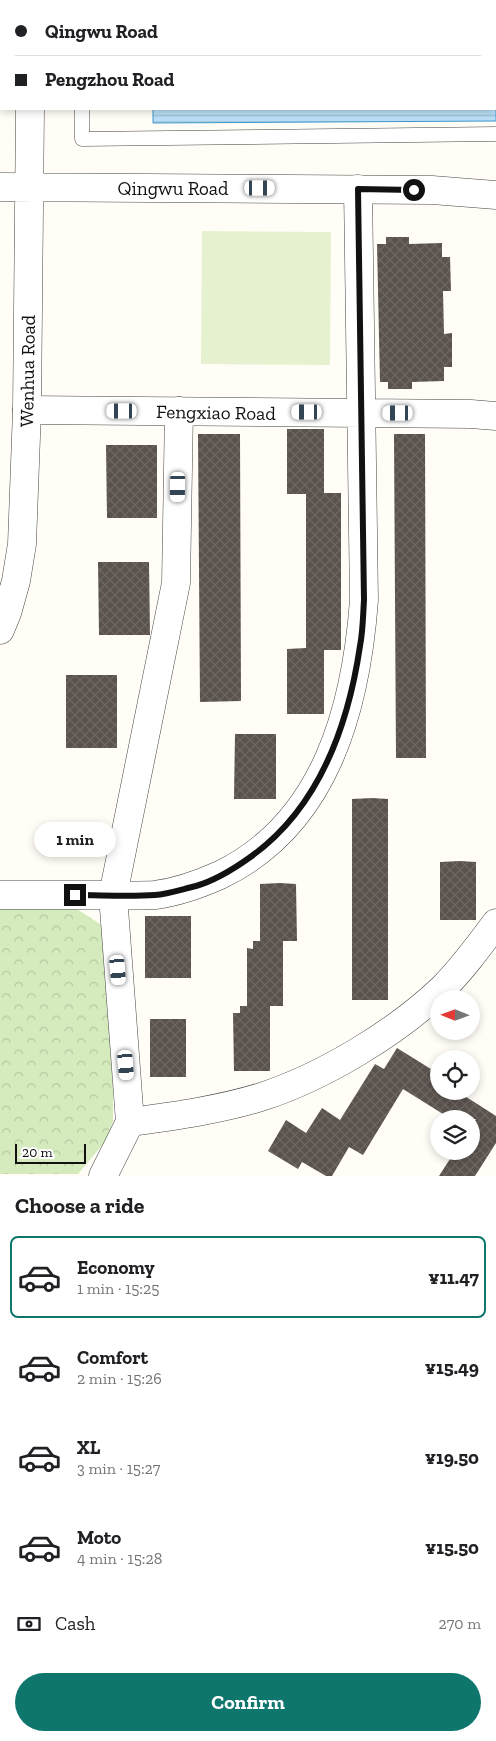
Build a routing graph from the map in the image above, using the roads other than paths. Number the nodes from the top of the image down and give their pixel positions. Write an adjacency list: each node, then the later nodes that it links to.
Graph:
1 (30, 110): 5 (street, Wenhua Road)
2 (82, 110): 3 (lane)
3 (496, 134)
4 (0, 187): 5 (street, Qingwu Road)
5 (30, 187): 6 (street, Qingwu Road); 8 (street, Wenhua Road)
6 (358, 189): 7 (street, Qingwu Road); 10 (street)
7 (496, 195)
8 (27, 410): 9 (street, Fengxiao Road); 12 (street, Wenhua Road)
9 (179, 411): 10 (street, Fengxiao Road); 14 (street)
10 (361, 413): 11 (street, Fengxiao Road); 14 (street)
11 (496, 416)
12 (0, 630)
13 (0, 895): 14 (street)
14 (112, 895): 16 (street)
15 (496, 923): 16 (street)
16 (130, 1122): 17 (street)
17 (103, 1176)

